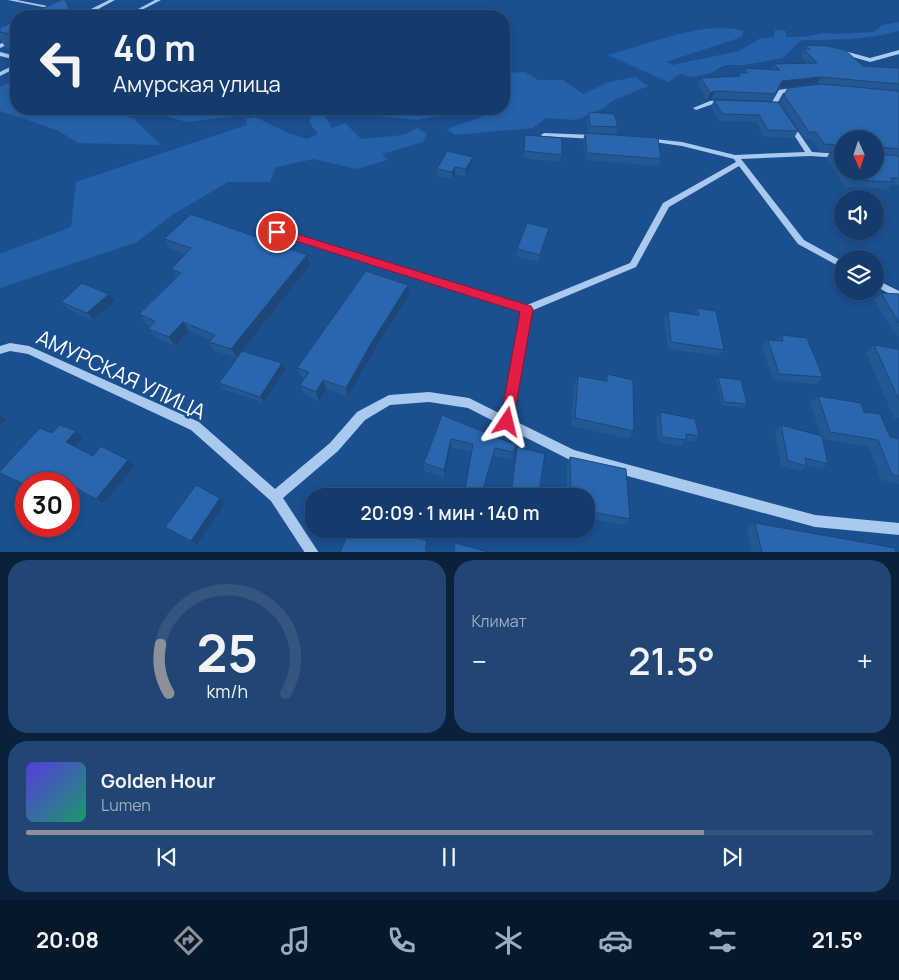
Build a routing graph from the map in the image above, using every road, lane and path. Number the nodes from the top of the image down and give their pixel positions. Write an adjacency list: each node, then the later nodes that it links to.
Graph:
1 (10, 0): 5 (street)
2 (113, 0): 7 (street)
3 (159, 0): 8 (street)
4 (61, 4): 5 (street)
5 (52, 8): 6 (street)
6 (62, 10)
7 (92, 10)
8 (139, 10)
9 (833, 49): 10 (street)
10 (899, 52)
11 (3, 70): 12 (street)
12 (0, 74)
13 (808, 88): 16 (street)
14 (730, 103): 17 (street)
15 (768, 105): 16 (street)
16 (777, 105): 21 (street)
17 (696, 108)
18 (544, 135): 19 (street)
19 (600, 137)
20 (638, 139): 23 (street)
21 (810, 154): 22 (street); 23 (street)
22 (834, 156)
23 (738, 160): 25 (street); 28 (street)
24 (277, 232): 28 (street)
25 (834, 261)
26 (884, 287): 27 (street)
27 (899, 295)
28 (527, 309): 30 (street)
29 (5, 349): 31 (street, АМУРСКАЯ УЛИЦА)
30 (507, 422): 31 (street); 32 (street)
31 (275, 497): 33 (street, АМУРСКАЯ УЛИЦА)
32 (899, 529)
33 (312, 552)

